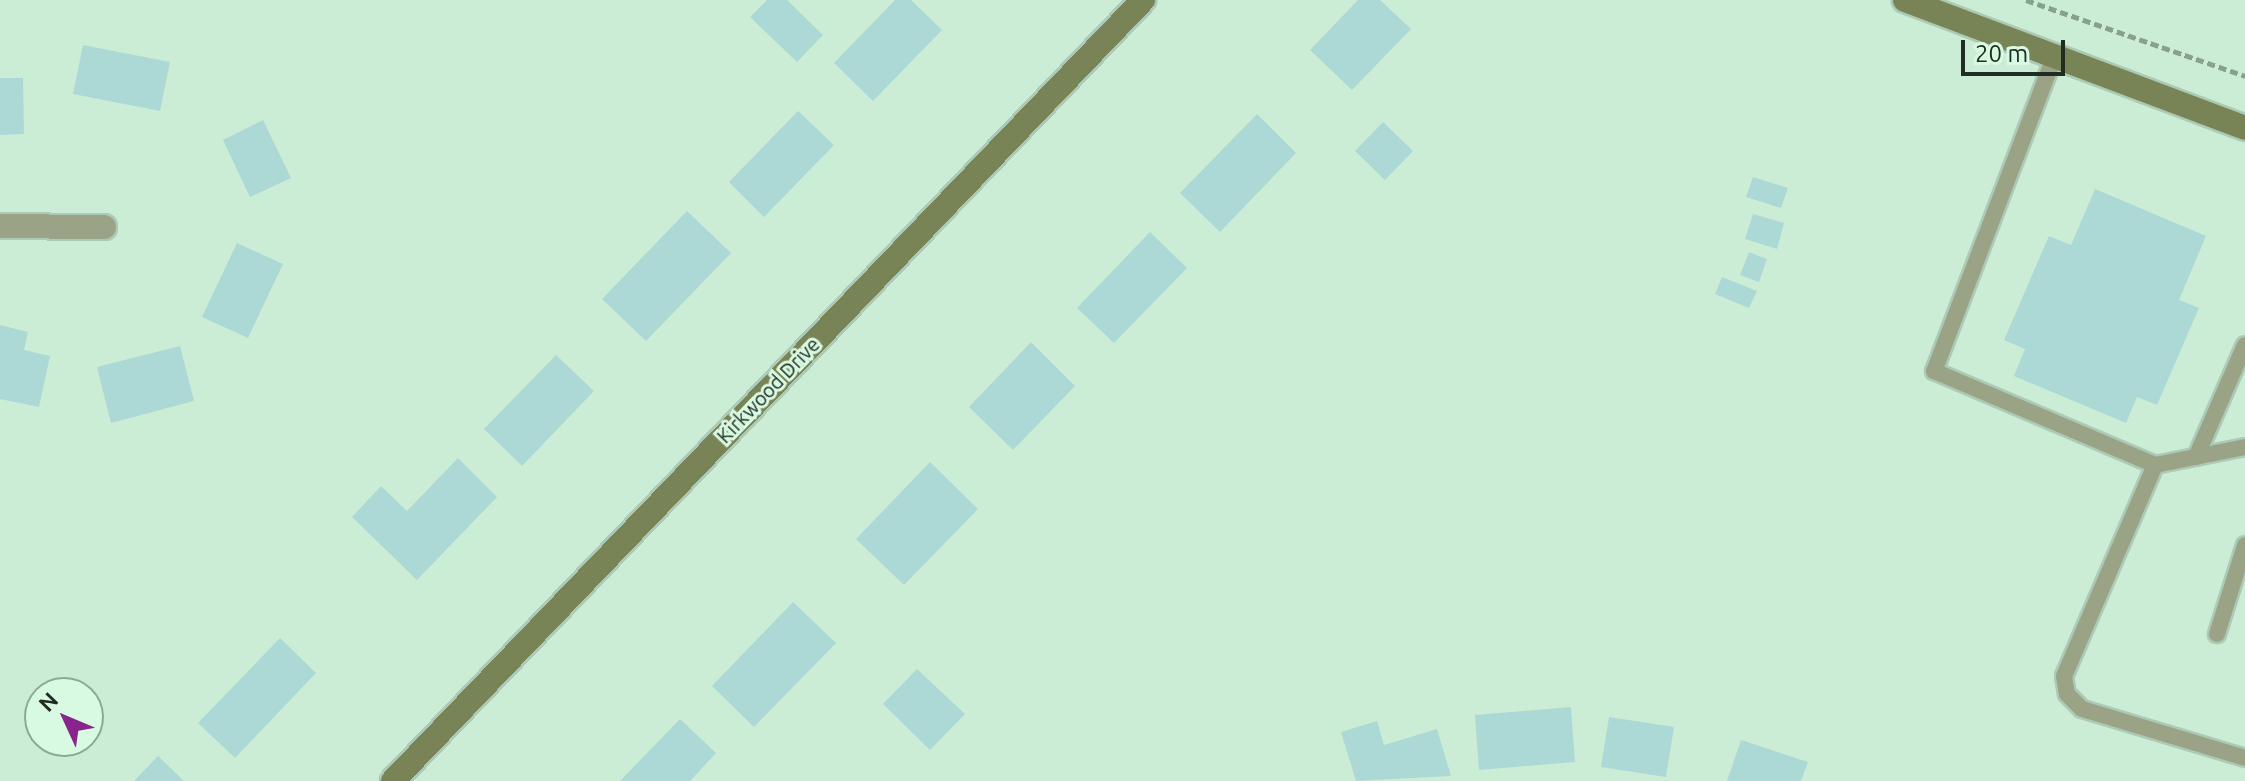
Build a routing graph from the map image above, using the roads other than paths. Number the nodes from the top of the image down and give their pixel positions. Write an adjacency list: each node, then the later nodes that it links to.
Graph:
1 (1143, 0): 14 (street, Kirkwood Drive)
2 (1905, 0): 3 (street)
3 (2053, 60): 4 (street); 10 (lane)
4 (2245, 128)
5 (0, 226): 6 (street)
6 (104, 227)
7 (2245, 345): 9 (lane)
8 (2245, 447): 9 (lane)
9 (2196, 457): 10 (lane)
10 (2155, 465): 13 (lane)
11 (2245, 545): 12 (lane)
12 (2217, 634)
13 (2245, 758)
14 (393, 781)

